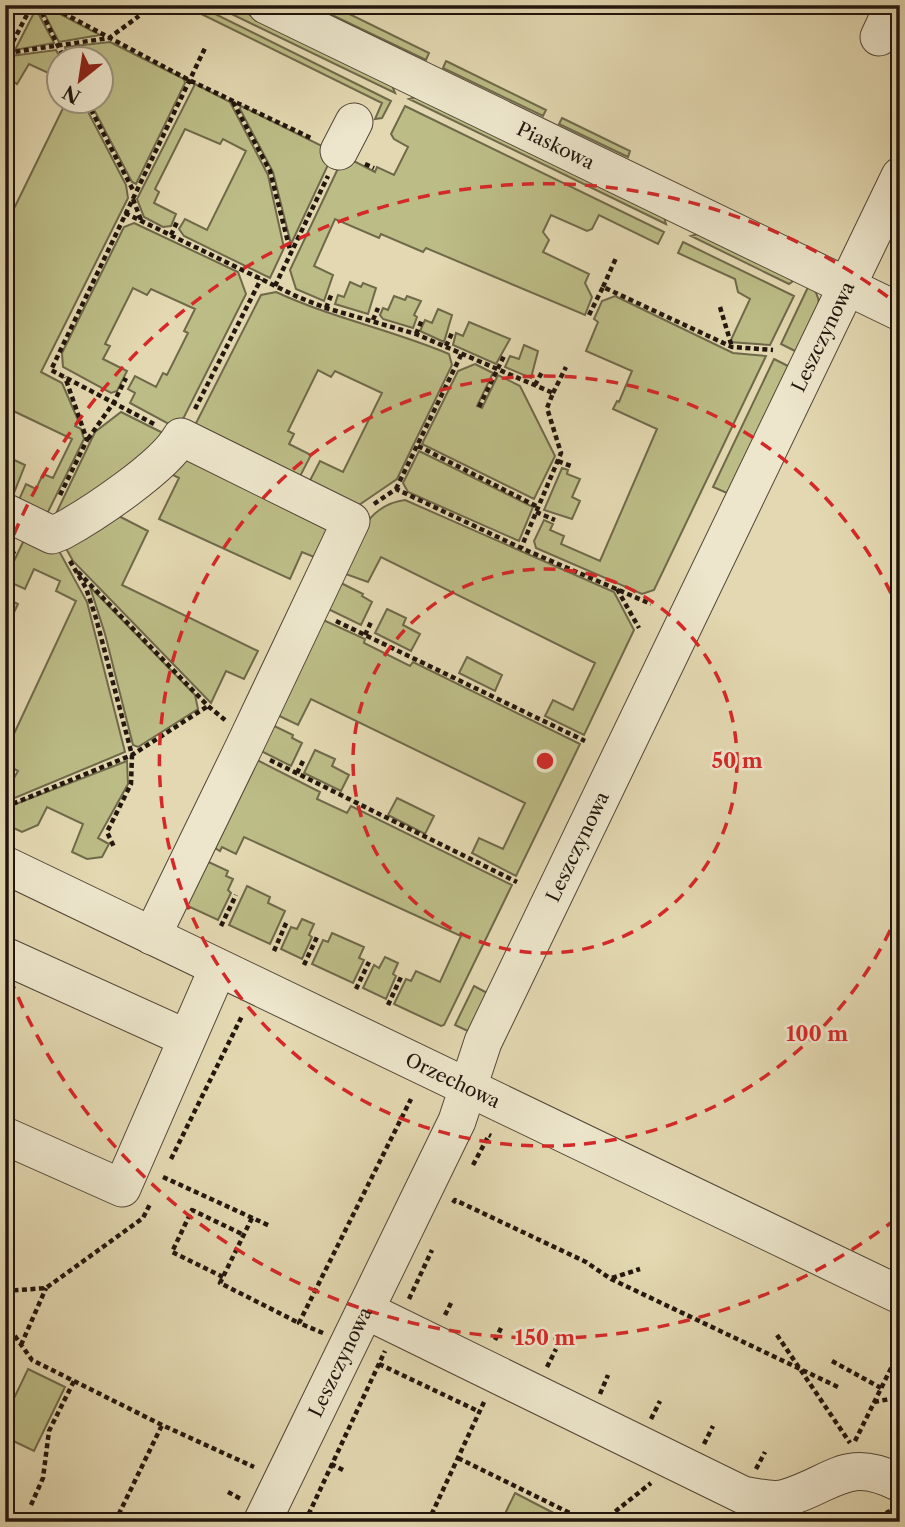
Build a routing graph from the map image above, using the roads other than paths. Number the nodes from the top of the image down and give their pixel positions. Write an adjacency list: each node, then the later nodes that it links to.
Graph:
1 (265, 5): 3 (street, Piaskowa)
2 (900, 176): 3 (street, Leszczynowa)
3 (846, 286): 4 (street, Piaskowa); 11 (street, Leszczynowa)
4 (900, 313)
5 (5, 512): 7 (street)
6 (5, 865): 7 (street, Orzechowa)
7 (152, 936): 9 (street, Orzechowa)
8 (5, 956): 10 (street)
9 (218, 968): 10 (street); 11 (street, Orzechowa)
10 (186, 1038): 12 (street)
11 (468, 1089): 13 (street, Orzechowa); 14 (street, Leszczynowa)
12 (5, 1136)
13 (900, 1295)
14 (365, 1310): 15 (street); 16 (street, Leszczynowa)
15 (885, 1478)
16 (262, 1522)

